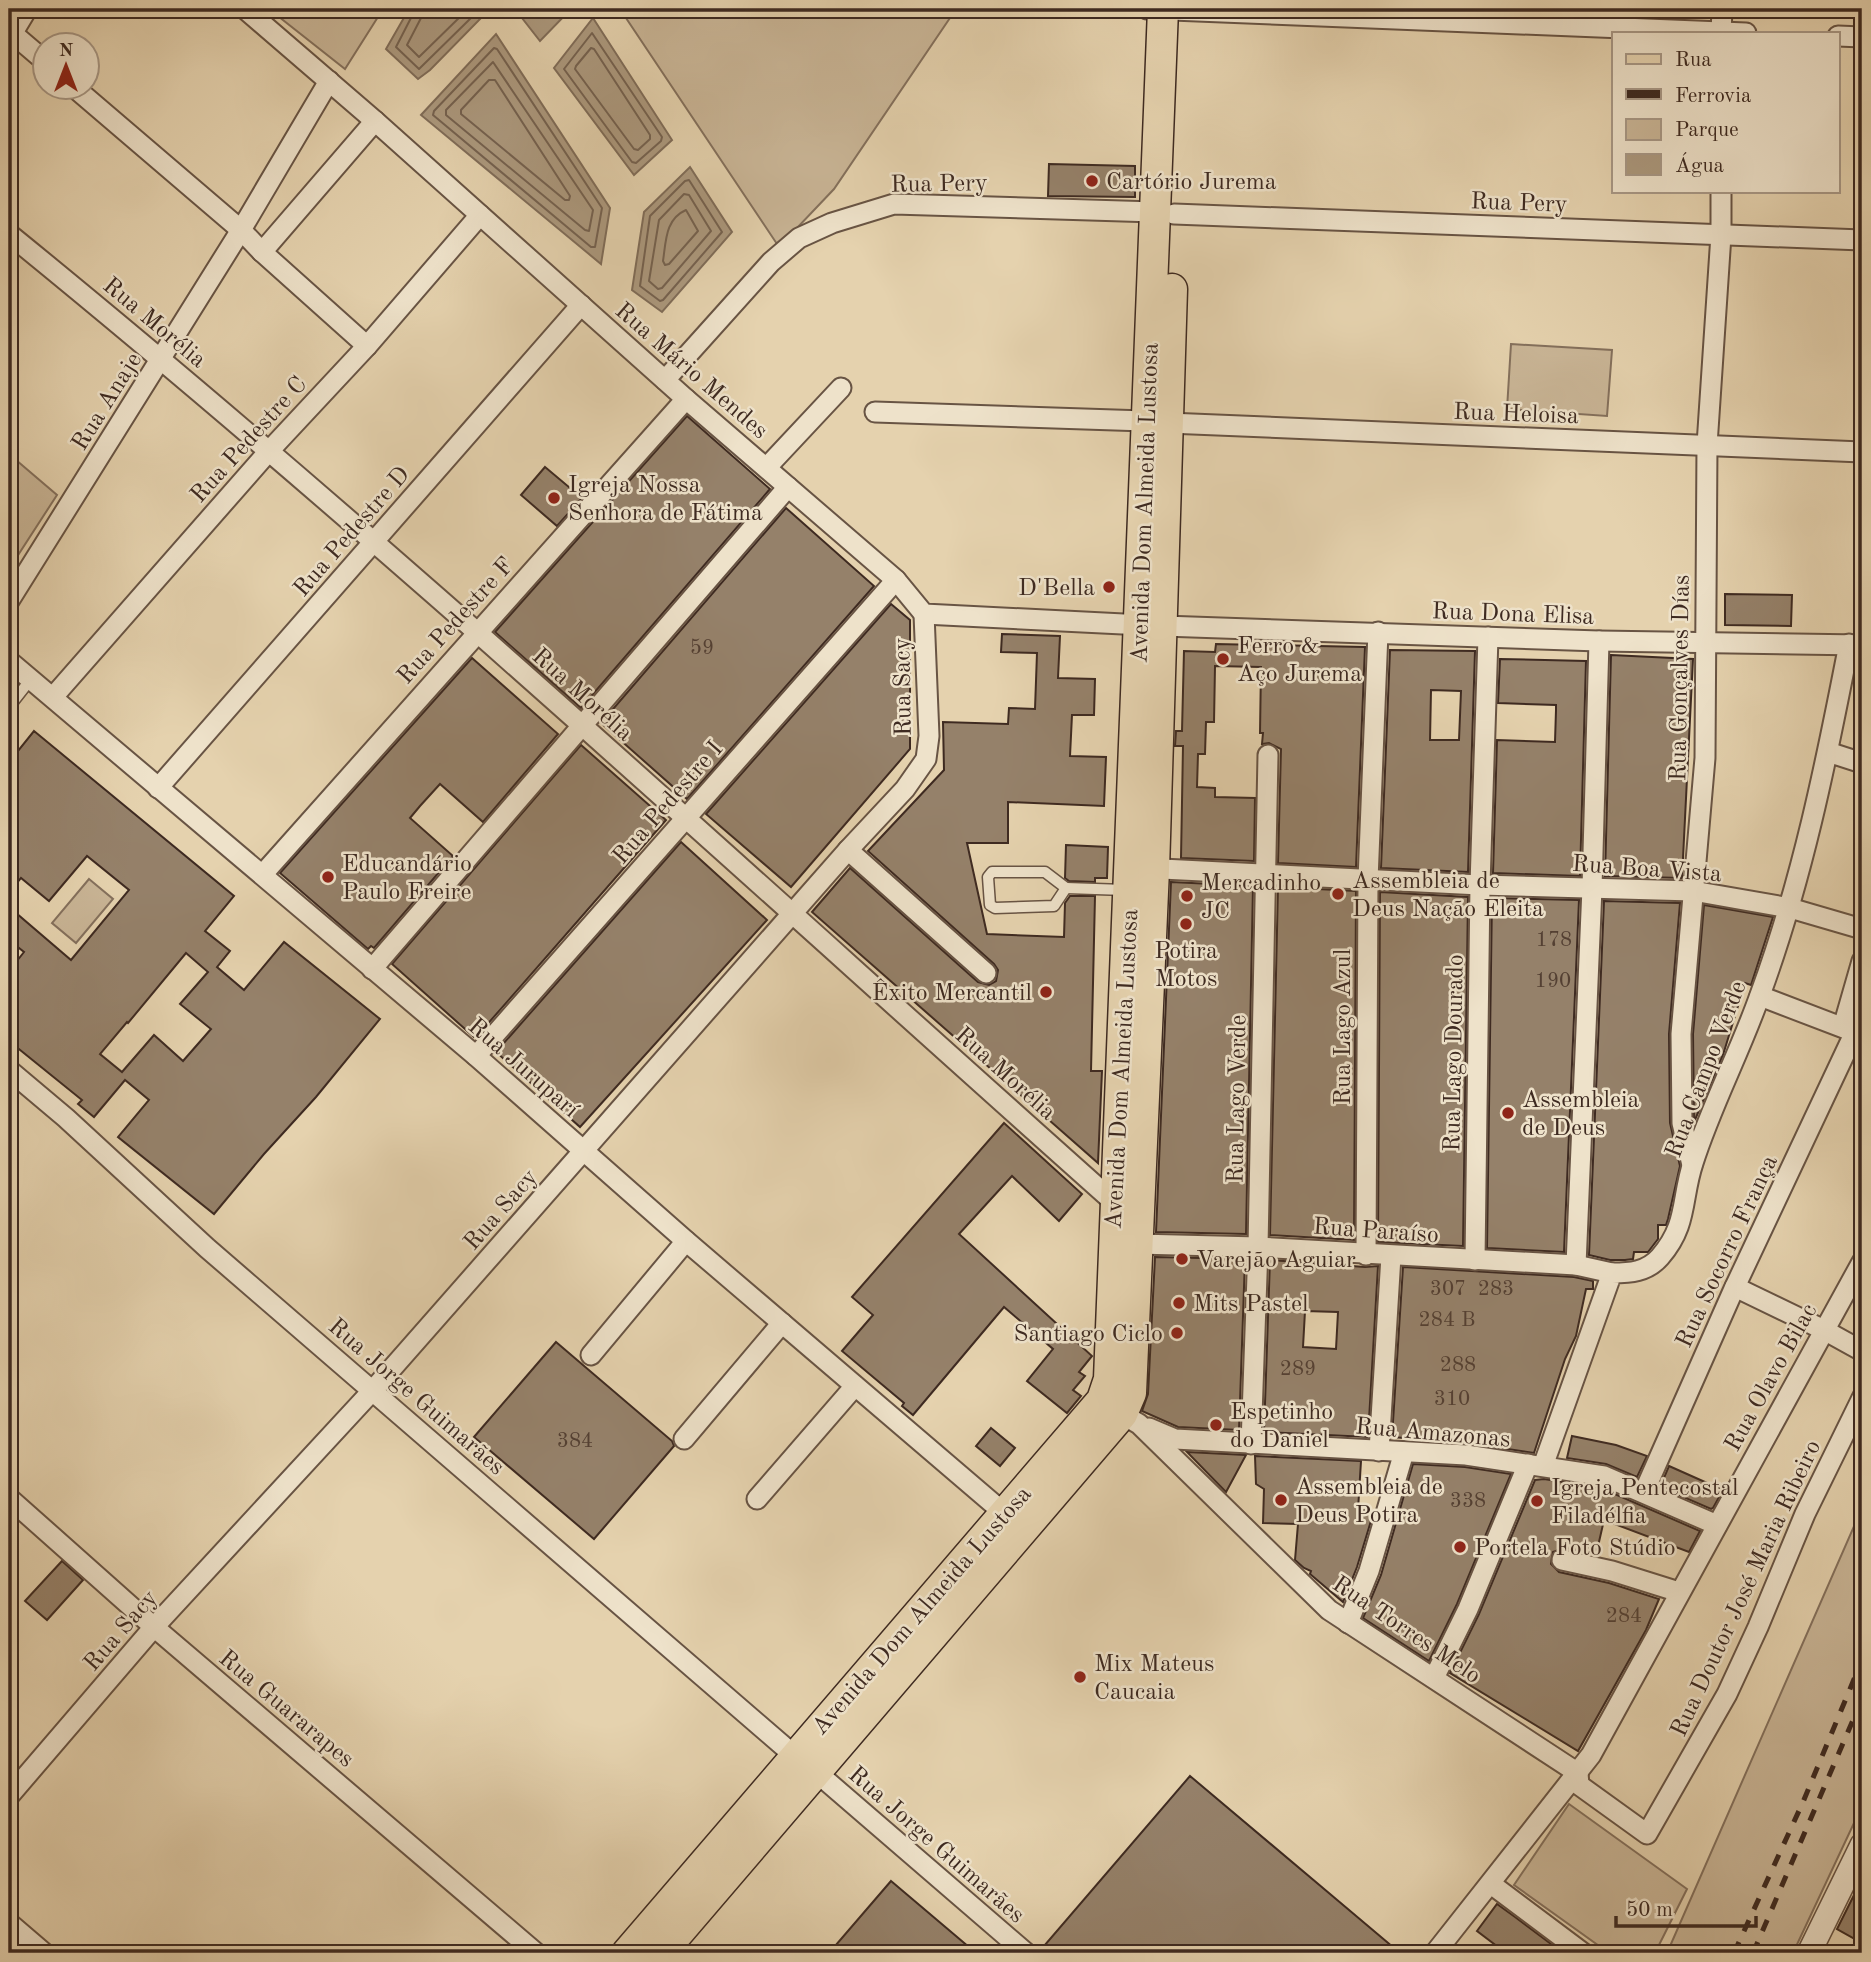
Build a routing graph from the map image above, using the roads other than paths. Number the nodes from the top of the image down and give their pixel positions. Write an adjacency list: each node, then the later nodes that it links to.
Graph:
1 (27, 9): 9 (street)
2 (245, 9): 13 (street, Rua Mário Mendes)
3 (1147, 9): 4 (street)
4 (1163, 9): 5 (street); 17 (main road, Avenida Dom Almeida Lustosa)
5 (1180, 9): 7 (street); 17 (main road, Avenida Dom Almeida Lustosa)
6 (1722, 9): 8 (street)
7 (1698, 32)
8 (1721, 32)
9 (10, 36): 12 (street)
10 (1840, 36): 11 (street)
11 (1862, 37)
12 (32, 52)
13 (329, 81): 15 (street, Rua Mário Mendes); 19 (street, Rua Anaje)
14 (91, 102): 19 (street)
15 (375, 121): 18 (street, Rua Mário Mendes); 23 (street)
16 (1721, 192): 21 (street, Rua Gonçalves Días)
17 (1165, 213): 21 (street, Rua Pery); 27 (street, Rua Pery); 31 (main road, Avenida Dom Almeida Lustosa)
18 (480, 215): 24 (street, Rua Mário Mendes); 25 (street, Rua Pedestre C)
19 (241, 230): 23 (street); 26 (street, Rua Anaje)
20 (9, 234): 26 (street, Rua Morélia)
21 (1721, 235): 22 (street, Rua Pery); 32 (street, Rua Gonçalves Días)
22 (1862, 240)
23 (262, 253): 25 (street)
24 (580, 305): 27 (street, Rua Mário Mendes); 37 (street, Rua Pedestre D)
25 (367, 346): 33 (street, Rua Pedestre C)
26 (162, 359): 33 (street, Rua Morélia); 39 (street, Rua Anaje)
27 (665, 380): 29 (street, Rua Mário Mendes)
28 (841, 388): 35 (street)
29 (686, 399): 35 (street, Rua Mário Mendes); 42 (street, Rua Pedestre F)
30 (875, 412): 31 (street, Rua Heloisa)
31 (1156, 422): 32 (street, Rua Heloisa); 41 (main road, Avenida Dom Almeida Lustosa)
32 (1707, 445): 34 (street, Rua Heloisa); 46 (street, Rua Gonçalves Días)
33 (269, 451): 37 (street, Rua Morélia); 50 (street, Rua Pedestre C)
34 (1862, 452)
35 (767, 467): 36 (street, Rua Mário Mendes)
36 (788, 486): 38 (street, Rua Mário Mendes); 52 (street)
37 (374, 542): 42 (street, Rua Morélia); 56 (street, Rua Pedestre D)
38 (896, 580): 40 (street, Rua Mário Mendes); 57 (street, Rua Pedestre I)
39 (9, 601)
40 (924, 614): 41 (street); 58 (street, Rua Sacy)
41 (1151, 625): 43 (street, Rua Dona Elisa); 60 (main road, Avenida Dom Almeida Lustosa)
42 (476, 632): 52 (street, Rua Morélia); 59 (street, Rua Pedestre F)
43 (1378, 632): 44 (street, Rua Dona Elisa); 62 (street, Rua Lago Azul)
44 (1488, 636): 45 (street, Rua Dona Elisa); 63 (street, Rua Lago Dourado)
45 (1599, 641): 46 (street, Rua Dona Elisa); 65 (street)
46 (1706, 642): 47 (street, Rua Dona Elisa); 66 (street, Rua Gonçalves Días)
47 (1856, 645): 53 (street, Rua Campo Verde)
48 (9, 661): 49 (street, Rua Juruparí)
49 (31, 680): 50 (street, Rua Juruparí); 51 (lane)
50 (52, 697): 56 (street, Rua Juruparí)
51 (9, 707)
52 (582, 726): 57 (street, Rua Morélia); 71 (street)
53 (1828, 752): 55 (street); 67 (street, Rua Campo Verde)
54 (1268, 755): 61 (street, Rua Lago Verde)
55 (1862, 763)
56 (158, 788): 59 (street, Rua Juruparí)
57 (686, 818): 68 (street, Rua Morélia); 75 (street, Rua Pedestre I)
58 (848, 850): 68 (street, Rua Sacy); 72 (street)
59 (263, 874): 71 (street, Rua Juruparí)
60 (1138, 876): 61 (street, Rua Boa Vista); 64 (lane); 78 (main road, Avenida Dom Almeida Lustosa)
61 (1264, 876): 62 (street, Rua Boa Vista); 83 (street, Rua Lago Verde)
62 (1368, 880): 63 (street, Rua Boa Vista); 84 (street, Rua Lago Azul)
63 (1480, 885): 65 (street, Rua Boa Vista); 86 (street, Rua Lago Dourado)
64 (1066, 888): 64 (lane)
65 (1592, 888): 66 (street, Rua Boa Vista); 88 (street)
66 (1693, 891): 67 (street, Rua Boa Vista); 79 (street, Rua Gonçalves Días)
67 (1790, 908): 69 (street, Rua Boa Vista); 73 (street, Rua Campo Verde)
68 (792, 916): 77 (street, Rua Sacy); 80 (street, Rua Morélia)
69 (1862, 929)
70 (1862, 961): 74 (street, Rua Socorro França)
71 (372, 969): 75 (street, Rua Juruparí)
72 (986, 973)
73 (1760, 996): 74 (street); 79 (street, Rua Campo Verde)
74 (1853, 1031): 90 (street, Rua Socorro França)
75 (476, 1056): 77 (street, Rua Juruparí)
76 (9, 1070): 96 (street, Rua Jorge Guimarães)
77 (583, 1152): 81 (street, Rua Juruparí); 96 (street, Rua Sacy)
78 (1130, 1152): 80 (main road, Avenida Dom Almeida Lustosa); 82 (main road, Avenida Dom Almeida Lustosa)
79 (1692, 1165): 89 (street, Rua Campo Verde)
80 (1115, 1203): 107 (main road, Avenida Dom Almeida Lustosa)
81 (686, 1241): 91 (street, Rua Juruparí); 94 (street)
82 (1137, 1244): 83 (street, Rua Paraíso); 98 (main road, Avenida Dom Almeida Lustosa)
83 (1258, 1247): 84 (street, Rua Paraíso); 100 (street, Rua Lago Verde)
84 (1366, 1255): 85 (street, Rua Paraíso)
85 (1391, 1256): 86 (street, Rua Paraíso); 101 (street)
86 (1475, 1260): 88 (street, Rua Paraíso)
87 (1862, 1262): 92 (street, Rua Olavo Bilac)
88 (1576, 1265): 89 (street, Rua Paraíso)
89 (1612, 1273): 103 (street)
90 (1735, 1287): 92 (street); 104 (street, Rua Socorro França)
91 (782, 1323): 95 (street, Rua Juruparí); 99 (street)
92 (1824, 1329): 93 (street); 108 (street, Rua Olavo Bilac)
93 (1862, 1351)
94 (592, 1355)
95 (855, 1386): 106 (street); 107 (street, Rua Juruparí)
96 (373, 1390): 112 (street, Rua Sacy); 114 (street, Rua Jorge Guimarães)
97 (1862, 1398): 118 (street, Rua Doutor José Maria Ribeiro)
98 (1130, 1419): 100 (street, Rua Amazonas); 111 (street, Rua Torres Melo); 114 (main road, Avenida Dom Almeida Lustosa)
99 (684, 1439)
100 (1251, 1444): 101 (street, Rua Amazonas)
101 (1379, 1451): 102 (street, Rua Amazonas)
102 (1404, 1452): 103 (street, Rua Amazonas); 111 (street)
103 (1536, 1465): 104 (street, Rua Amazonas); 113 (street)
104 (1644, 1492): 108 (street, Rua Amazonas)
105 (9, 1498): 112 (street, Rua Guararapes)
106 (757, 1499)
107 (1004, 1513): 114 (main road, Avenida Dom Almeida Lustosa)
108 (1717, 1525): 110 (street, Rua Olavo Bilac)
109 (1562, 1560): 110 (street)
110 (1679, 1592): 115 (street, Rua Olavo Bilac)
111 (1348, 1623): 113 (street, Rua Torres Melo)
112 (154, 1627): 116 (street, Rua Sacy); 124 (street, Rua Guararapes)
113 (1434, 1678): 115 (street, Rua Torres Melo)
114 (806, 1764): 117 (main road, Avenida Dom Almeida Lustosa); 127 (street, Rua Jorge Guimarães)
115 (1578, 1773): 118 (street, Rua Torres Melo); 120 (street, Rua Olavo Bilac)
116 (9, 1796)
117 (757, 1820): 125 (main road, Avenida Dom Almeida Lustosa); 126 (main road, Avenida Dom Almeida Lustosa)
118 (1647, 1834)
119 (1862, 1845): 122 (street)
120 (1491, 1884): 128 (street, Rua Olavo Bilac); 129 (street)
121 (9, 1923): 123 (street)
122 (1818, 1950)
123 (44, 1953)
124 (536, 1953)
125 (626, 1953)
126 (661, 1953)
127 (1026, 1953)
128 (1435, 1953)
129 (1583, 1953)

